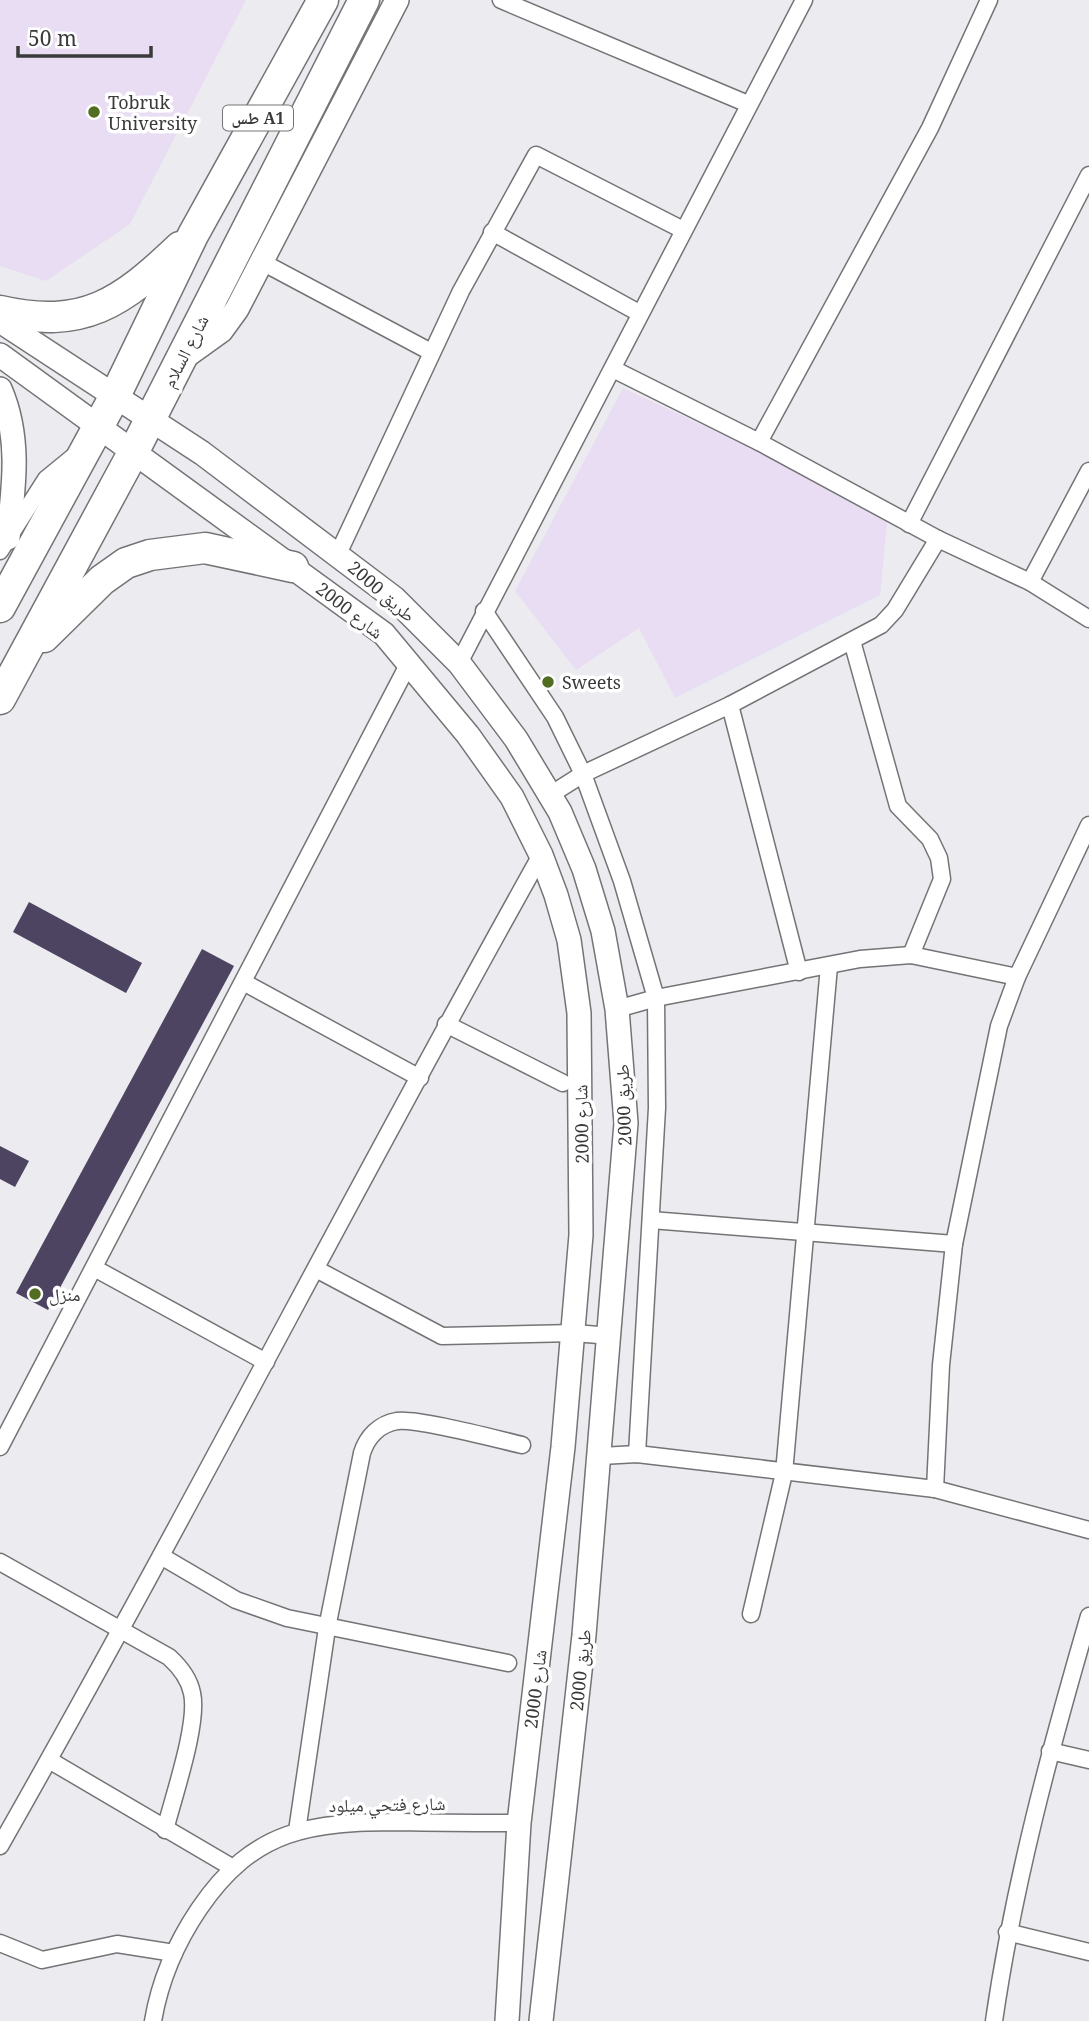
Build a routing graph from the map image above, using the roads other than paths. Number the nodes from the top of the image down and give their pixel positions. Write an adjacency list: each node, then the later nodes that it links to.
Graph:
1 (323, 0): 11 (highway, طس A1)
2 (364, 0): 18 (highway, شارع السلام)
3 (397, 0): 12 (street)
4 (501, 0): 7 (street)
5 (804, 0): 7 (street)
6 (989, 0): 24 (street)
7 (748, 104): 9 (street)
8 (1089, 175): 27 (street)
9 (683, 230): 10 (street); 14 (street)
10 (492, 232): 14 (street); 16 (street)
11 (193, 235): 13 (highway); 21 (highway, طس A1)
12 (262, 262): 16 (street); 18 (street)
13 (0, 311)
14 (639, 313): 19 (street)
15 (0, 321): 21 (street, طريق 2000)
16 (431, 352): 30 (street)
17 (0, 355): 23 (street, شارع 2000)
18 (179, 361): 22 (highway, شارع السلام)
19 (612, 369): 24 (street); 34 (street)
20 (0, 388): 29 (street)
21 (116, 394): 22 (street, طريق 2000); 23 (highway, طس A1)
22 (150, 418): 25 (highway, شارع السلام); 30 (street, طريق 2000)
23 (91, 437): 25 (street, شارع 2000); 29 (street); 33 (highway, طس A1)
24 (759, 442): 27 (street)
25 (134, 451): 31 (street, شارع 2000); 39 (highway, شارع السلام)
26 (1089, 471): 32 (street)
27 (909, 524): 28 (street)
28 (938, 539): 32 (street); 36 (street)
29 (4, 545)
30 (338, 554): 38 (street, طريق 2000)
31 (293, 566): 37 (street, شارع 2000); 39 (highway)
32 (1030, 582): 35 (street)
33 (0, 607)
34 (484, 611): 38 (street); 42 (street)
35 (1089, 619)
36 (852, 641): 41 (street); 46 (street)
37 (409, 663): 45 (street, شارع 2000); 50 (street)
38 (459, 663): 43 (street, طريق 2000)
39 (16, 669): 40 (highway, شارع السلام)
40 (0, 699)
41 (730, 705): 42 (street); 48 (street)
42 (583, 775): 43 (street); 51 (street)
43 (550, 795): 52 (street, طريق 2000)
44 (1089, 825): 49 (street)
45 (541, 855): 53 (street); 61 (street, شارع 2000)
46 (911, 955): 47 (street); 49 (street)
47 (828, 966): 48 (street); 57 (street)
48 (799, 972): 51 (street)
49 (1017, 977): 58 (street)
50 (244, 983): 54 (street); 59 (street)
51 (656, 998): 52 (street); 56 (street)
52 (617, 1009): 62 (street, طريق 2000)
53 (446, 1024): 54 (street); 55 (street)
54 (420, 1077): 60 (street)
55 (563, 1083)
56 (651, 1220): 57 (street); 66 (street)
57 (808, 1233): 58 (street); 68 (street)
58 (954, 1244): 69 (street)
59 (96, 1269): 63 (street); 65 (street)
60 (316, 1269): 61 (street); 63 (street)
61 (574, 1333): 62 (street); 81 (street, شارع 2000)
62 (611, 1336): 67 (street, طريق 2000)
63 (265, 1362): 71 (street)
64 (522, 1445): 75 (street)
65 (0, 1447)
66 (637, 1454): 67 (street); 68 (street)
67 (601, 1456): 91 (street, طريق 2000)
68 (784, 1473): 69 (street); 73 (street)
69 (936, 1489): 70 (street)
70 (1089, 1530)
71 (161, 1556): 75 (street); 76 (street)
72 (0, 1562): 76 (street)
73 (751, 1614)
74 (1089, 1616): 78 (street)
75 (327, 1628): 77 (street); 83 (street)
76 (120, 1630): 79 (street); 82 (street)
77 (508, 1663)
78 (1050, 1751): 80 (street); 86 (street)
79 (49, 1760): 82 (street); 84 (street)
80 (1089, 1760)
81 (519, 1823): 83 (street, شارع فتحي ميلود); 90 (street, شارع 2000)
82 (165, 1830): 85 (street)
83 (297, 1831): 85 (street, شارع فتحي ميلود)
84 (0, 1846)
85 (233, 1868): 89 (street, شارع فتحي ميلود)
86 (1007, 1932): 88 (street); 95 (street)
87 (0, 1943): 89 (street)
88 (1089, 1951)
89 (174, 1953): 92 (street, شارع فتحي ميلود)
90 (512, 1959): 91 (street); 93 (street, شارع 2000)
91 (548, 1960): 94 (street, طريق 2000)
92 (153, 2021)
93 (507, 2021)
94 (541, 2021)
95 (994, 2021)

